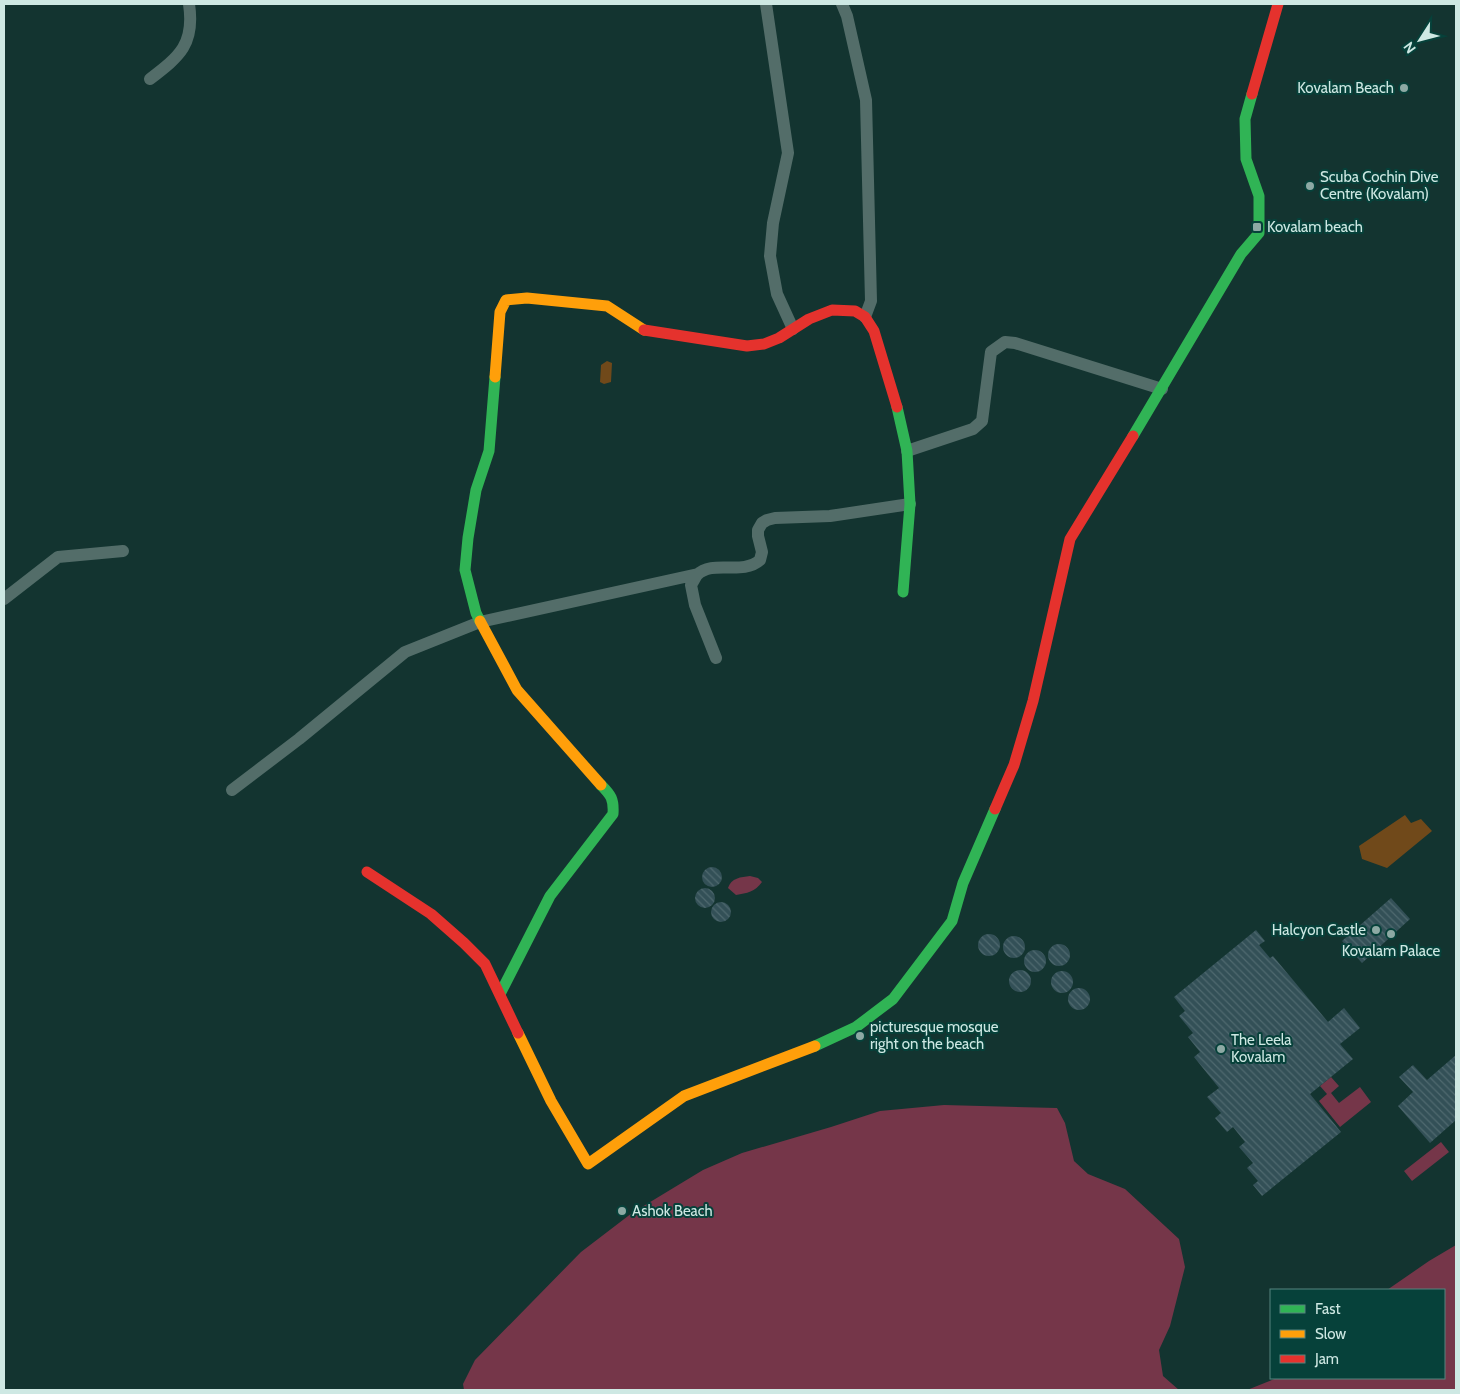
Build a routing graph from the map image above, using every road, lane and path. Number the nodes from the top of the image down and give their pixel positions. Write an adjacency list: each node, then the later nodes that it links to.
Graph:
1 (189, 4): 5 (street)
2 (766, 4): 7 (street)
3 (842, 4): 6 (street)
4 (1278, 4): 8 (street)
5 (150, 78)
6 (860, 314): 7 (street); 9 (street)
7 (794, 329): 15 (street)
8 (1162, 389): 9 (street); 19 (street)
9 (907, 451): 10 (street)
10 (910, 504): 12 (street); 13 (street)
11 (123, 551): 14 (street)
12 (698, 574): 15 (street); 16 (street)
13 (903, 592)
14 (4, 599)
15 (480, 622): 17 (street); 19 (street)
16 (716, 658)
17 (232, 790)
18 (367, 872): 19 (street)
19 (500, 994)

